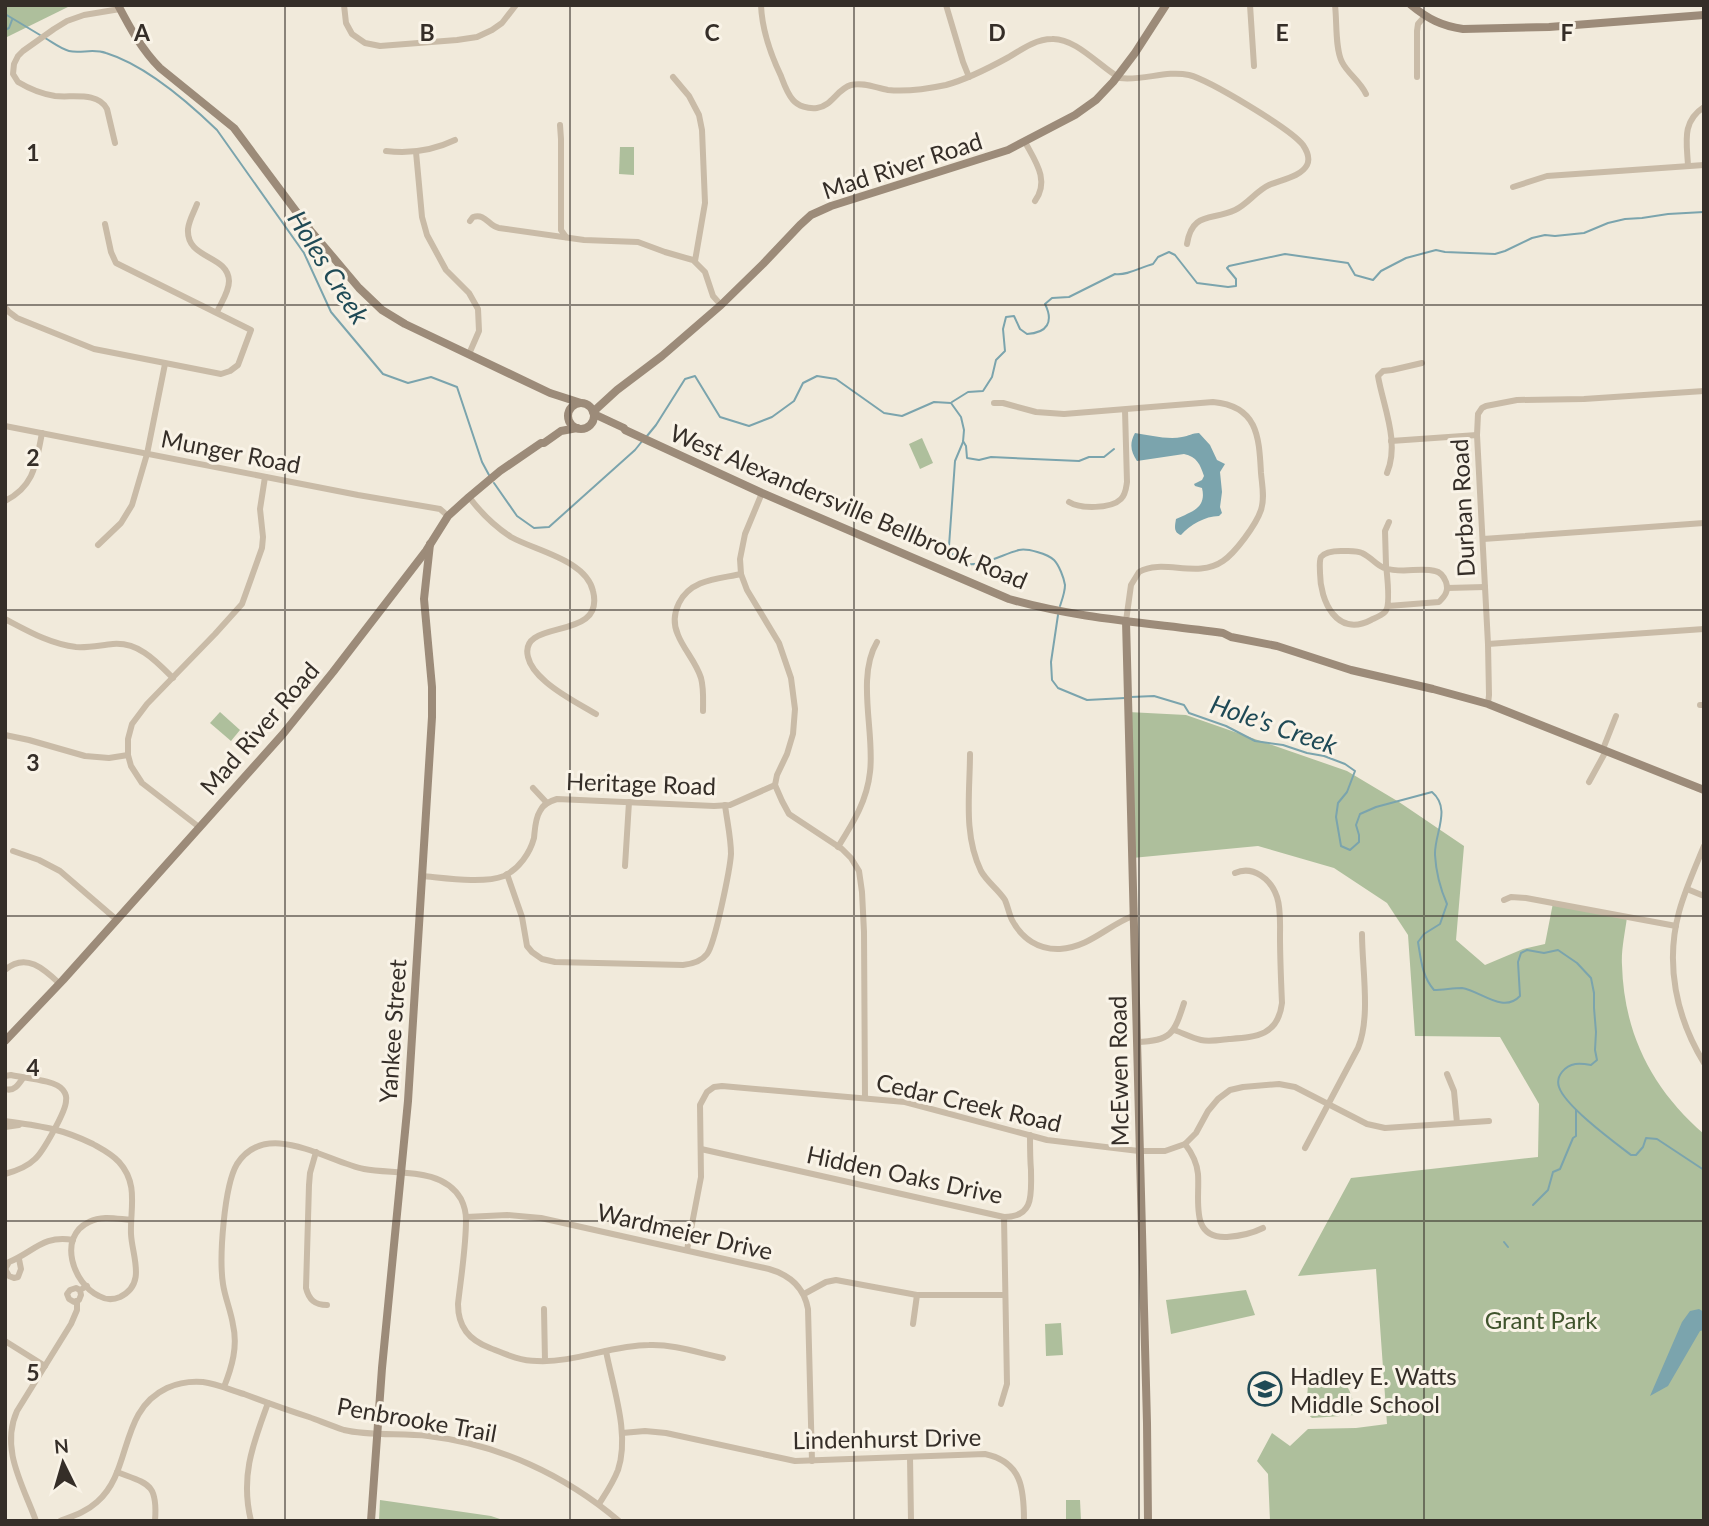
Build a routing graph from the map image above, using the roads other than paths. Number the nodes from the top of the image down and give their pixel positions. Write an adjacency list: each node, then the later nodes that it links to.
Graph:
1 (344, 5): 2 (street)
2 (516, 5)
3 (761, 5): 14 (street)
4 (946, 5): 14 (street)
5 (1166, 5): 15 (street, Mad River Road)
6 (1250, 5): 12 (street)
7 (1335, 5): 17 (street)
8 (1411, 5): 11 (street)
9 (119, 7): 22 (street); 38 (street)
10 (1704, 15): 11 (street)
11 (1424, 16): 16 (street)
12 (1254, 66)
13 (673, 77): 34 (street)
14 (969, 77): 15 (street)
15 (1117, 77): 21 (street, Mad River Road); 33 (street)
16 (1417, 77)
17 (1366, 94)
18 (1704, 107): 26 (street)
19 (559, 125): 32 (street)
20 (455, 140): 24 (street)
21 (1025, 142): 28 (street); 35 (street, Mad River Road)
22 (115, 143)
23 (386, 151): 24 (street)
24 (416, 152): 38 (street)
25 (1704, 165): 26 (street)
26 (1688, 166): 27 (street)
27 (1513, 187)
28 (1035, 201)
29 (197, 204): 37 (street)
30 (470, 221): 32 (street)
31 (105, 224): 37 (street)
32 (566, 237): 34 (street)
33 (1186, 244)
34 (695, 261): 35 (street)
35 (721, 305): 41 (street, Mad River Road)
36 (5, 307): 40 (street)
37 (217, 312): 40 (street)
38 (470, 355): 43 (street)
39 (1422, 363): 55 (street)
40 (165, 364): 57 (street)
41 (617, 390): 45 (street, Mad River Road); 47 (street, Mad River Road)
42 (1704, 391): 54 (street, Durban Road)
43 (550, 393): 45 (street); 48 (street)
44 (995, 402): 46 (street)
45 (584, 404): 47 (street, West Alexandersville Bellbrook Road); 48 (street)
46 (1125, 410): 63 (street); 76 (street)
47 (594, 413): 50 (street); 52 (street, West Alexandersville Bellbrook Road)
48 (568, 415): 51 (street); 56 (street, Mad River Road)
49 (5, 426): 53 (street, Munger Road)
50 (589, 426): 51 (street, West Alexandersville Bellbrook Road); 52 (street, West Alexandersville Bellbrook Road)
51 (577, 428): 56 (street, Mad River Road)
52 (625, 430): 60 (street, West Alexandersville Bellbrook Road)
53 (42, 433): 57 (street, Munger Road); 62 (street)
54 (1477, 435): 55 (street); 67 (street, Durban Road)
55 (1391, 441): 58 (street)
56 (541, 443): 61 (street, Mad River Road)
57 (147, 454): 59 (street, Munger Road); 69 (street)
58 (1387, 473)
59 (265, 477): 64 (street, Munger Road); 80 (street)
60 (762, 493): 71 (street); 76 (street, West Alexandersville Bellbrook Road)
61 (469, 497): 64 (street, Mad River Road); 83 (street)
62 (5, 501)
63 (1069, 502)
64 (448, 516): 68 (street, Mad River Road)
65 (1390, 522): 70 (street)
66 (1704, 523): 67 (street)
67 (1483, 540): 72 (street, Durban Road)
68 (430, 544): 96 (street, Mad River Road); 103 (street, Yankee Street)
69 (98, 545)
70 (1387, 569): 73 (street); 74 (street); 74 (street)
71 (741, 574): 82 (street); 90 (street)
72 (1485, 587): 73 (street); 79 (street, Durban Road)
73 (1447, 588): 74 (street)
74 (1388, 606)
75 (5, 619): 80 (street)
76 (1126, 621): 81 (street, West Alexandersville Bellbrook Road); 107 (street, McEwen Road)
77 (1704, 629): 79 (street)
78 (877, 642): 98 (street)
79 (1488, 644): 81 (street, Durban Road)
80 (173, 678): 88 (street)
81 (1488, 704): 86 (street, West Alexandersville Bellbrook Road)
82 (703, 711)
83 (596, 714)
84 (1616, 716): 86 (street)
85 (5, 735): 88 (street)
86 (1604, 750): 89 (street); 92 (street, West Alexandersville Bellbrook Road)
87 (970, 754): 107 (street)
88 (128, 755): 96 (street)
89 (1589, 782)
90 (775, 785): 95 (street, Heritage Road); 98 (street)
91 (533, 788): 94 (street)
92 (1704, 790)
93 (629, 802): 94 (street, Heritage Road); 95 (street, Heritage Road); 100 (street)
94 (547, 803): 102 (street, Heritage Road)
95 (725, 805): 102 (street)
96 (199, 827): 108 (street, Mad River Road)
97 (1704, 846): 104 (street)
98 (838, 847): 122 (street)
99 (13, 851): 108 (street)
100 (625, 866)
101 (1235, 873): 114 (street)
102 (507, 874): 103 (street)
103 (422, 876): 136 (street, Yankee Street)
104 (1687, 888): 105 (street); 109 (street)
105 (1704, 896)
106 (1504, 900): 109 (street)
107 (1133, 916): 116 (street, McEwen Road)
108 (117, 920): 112 (street, Mad River Road)
109 (1676, 926): 117 (street)
110 (1362, 934): 123 (street)
111 (5, 970): 112 (street)
112 (60, 984): 115 (street, Mad River Road)
113 (1184, 1003): 114 (street)
114 (1174, 1030): 116 (street)
115 (5, 1041)
116 (1137, 1042): 134 (street, McEwen Road)
117 (1704, 1063)
118 (1447, 1074): 127 (street)
119 (5, 1076): 120 (street)
120 (23, 1078): 121 (street); 129 (street)
121 (5, 1089)
122 (865, 1098): 130 (street, Cedar Creek Road); 133 (street, Cedar Creek Road)
123 (1329, 1104): 127 (street); 131 (street); 132 (street)
124 (5, 1121): 126 (street)
125 (1489, 1121): 127 (street)
126 (24, 1124): 128 (street); 129 (street)
127 (1457, 1124)
128 (5, 1127)
129 (54, 1129): 137 (street); 140 (street)
130 (1030, 1135): 134 (street, Cedar Creek Road); 139 (street, Hidden Oaks Drive)
131 (1185, 1144): 134 (street, Cedar Creek Road); 141 (street)
132 (1305, 1148)
133 (701, 1149): 139 (street, Hidden Oaks Drive); 143 (street, Cedar Creek Road)
134 (1139, 1151): 176 (street, McEwen Road)
135 (316, 1152): 136 (street); 151 (street); 159 (street)
136 (401, 1173): 138 (street); 162 (street, Yankee Street)
137 (5, 1174)
138 (466, 1217): 143 (street, Wardmeier Drive); 157 (street)
139 (1004, 1217): 149 (street)
140 (131, 1220): 142 (street); 146 (street)
141 (1263, 1228)
142 (73, 1240): 144 (street); 146 (street)
143 (687, 1251): 147 (street, Wardmeier Drive)
144 (19, 1259): 145 (street); 145 (street)
145 (5, 1269)
146 (83, 1288): 150 (street); 150 (street)
147 (804, 1294): 148 (street); 165 (street)
148 (917, 1295): 149 (street); 153 (street)
149 (1005, 1295): 161 (street)
150 (77, 1301): 158 (street)
151 (327, 1306)
152 (544, 1309): 157 (street)
153 (913, 1324)
154 (5, 1341): 158 (street)
155 (606, 1351): 156 (street); 157 (street); 163 (street)
156 (723, 1358)
157 (545, 1362)
158 (45, 1366): 168 (street)
159 (224, 1387): 160 (street, Penbrooke Trail); 166 (street, Penbrooke Trail)
160 (268, 1403): 162 (street, Penbrooke Trail); 171 (street)
161 (1001, 1404)
162 (377, 1433): 167 (street, Penbrooke Trail); 172 (street, Yankee Street)
163 (622, 1433): 165 (street, Lindenhurst Drive); 167 (street)
164 (910, 1457): 165 (street, Lindenhurst Drive); 174 (street); 175 (street, Lindenhurst Drive)
165 (812, 1461)
166 (117, 1472): 169 (street, Penbrooke Trail); 170 (street)
167 (599, 1504): 173 (street, Penbrooke Trail)
168 (36, 1521)
169 (60, 1521)
170 (155, 1521)
171 (251, 1521)
172 (371, 1521)
173 (618, 1521)
174 (911, 1521)
175 (1024, 1521)
176 (1147, 1521)

